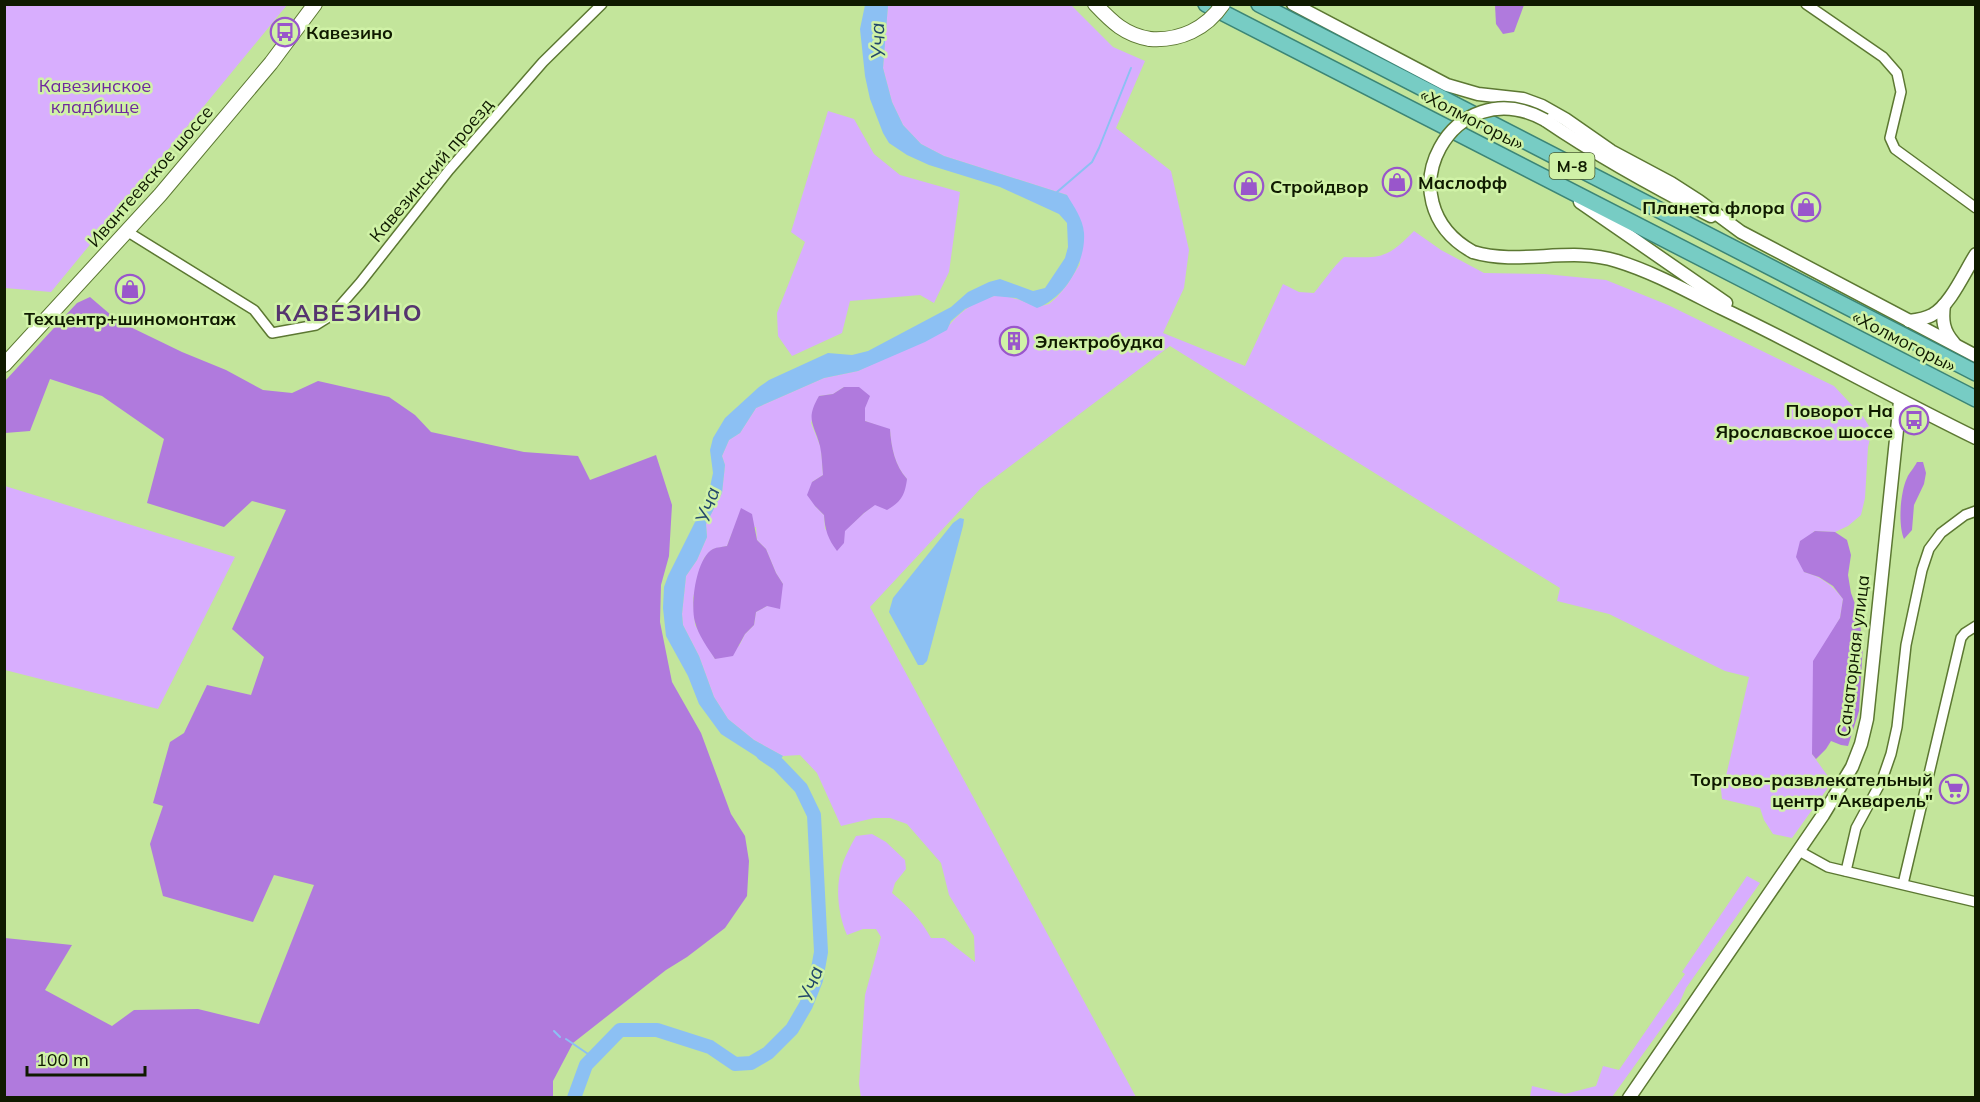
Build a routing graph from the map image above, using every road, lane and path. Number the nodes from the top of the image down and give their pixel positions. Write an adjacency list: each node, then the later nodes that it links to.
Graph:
1 (315, 4): 11 (main road, Ивантеевское шоссе)
2 (602, 4): 11 (street, Кавезинский проезд)
3 (1095, 4): 5 (main road, bridge)
4 (1206, 4): 9 (highway, «Холмогоры» / М-8)
5 (1223, 4)
6 (1259, 4): 20 (highway, «Холмогоры» / М-8)
7 (1293, 4): 12 (street)
8 (1806, 4): 10 (street)
9 (1539, 175): 16 (street); 21 (highway, «Холмогоры» / М-8)
10 (1976, 208)
11 (128, 232): 19 (main road, Ивантеевское шоссе)
12 (1741, 232): 15 (street); 16 (street, bridge)
13 (1976, 254): 14 (street)
14 (1944, 305): 15 (street); 17 (street)
15 (1909, 321): 17 (street)
16 (1771, 332): 22 (street)
17 (1957, 346): 18 (street)
18 (1976, 356)
19 (4, 365)
20 (1976, 373)
21 (1976, 399)
22 (1900, 401): 23 (street); 26 (street, Санаторная улица)
23 (1976, 438)
24 (1976, 511): 27 (street)
25 (1976, 626): 28 (street)
26 (1799, 851): 27 (street); 30 (street, Санаторная улица)
27 (1846, 871): 28 (street)
28 (1903, 884): 29 (street)
29 (1976, 902)
30 (1629, 1098)

